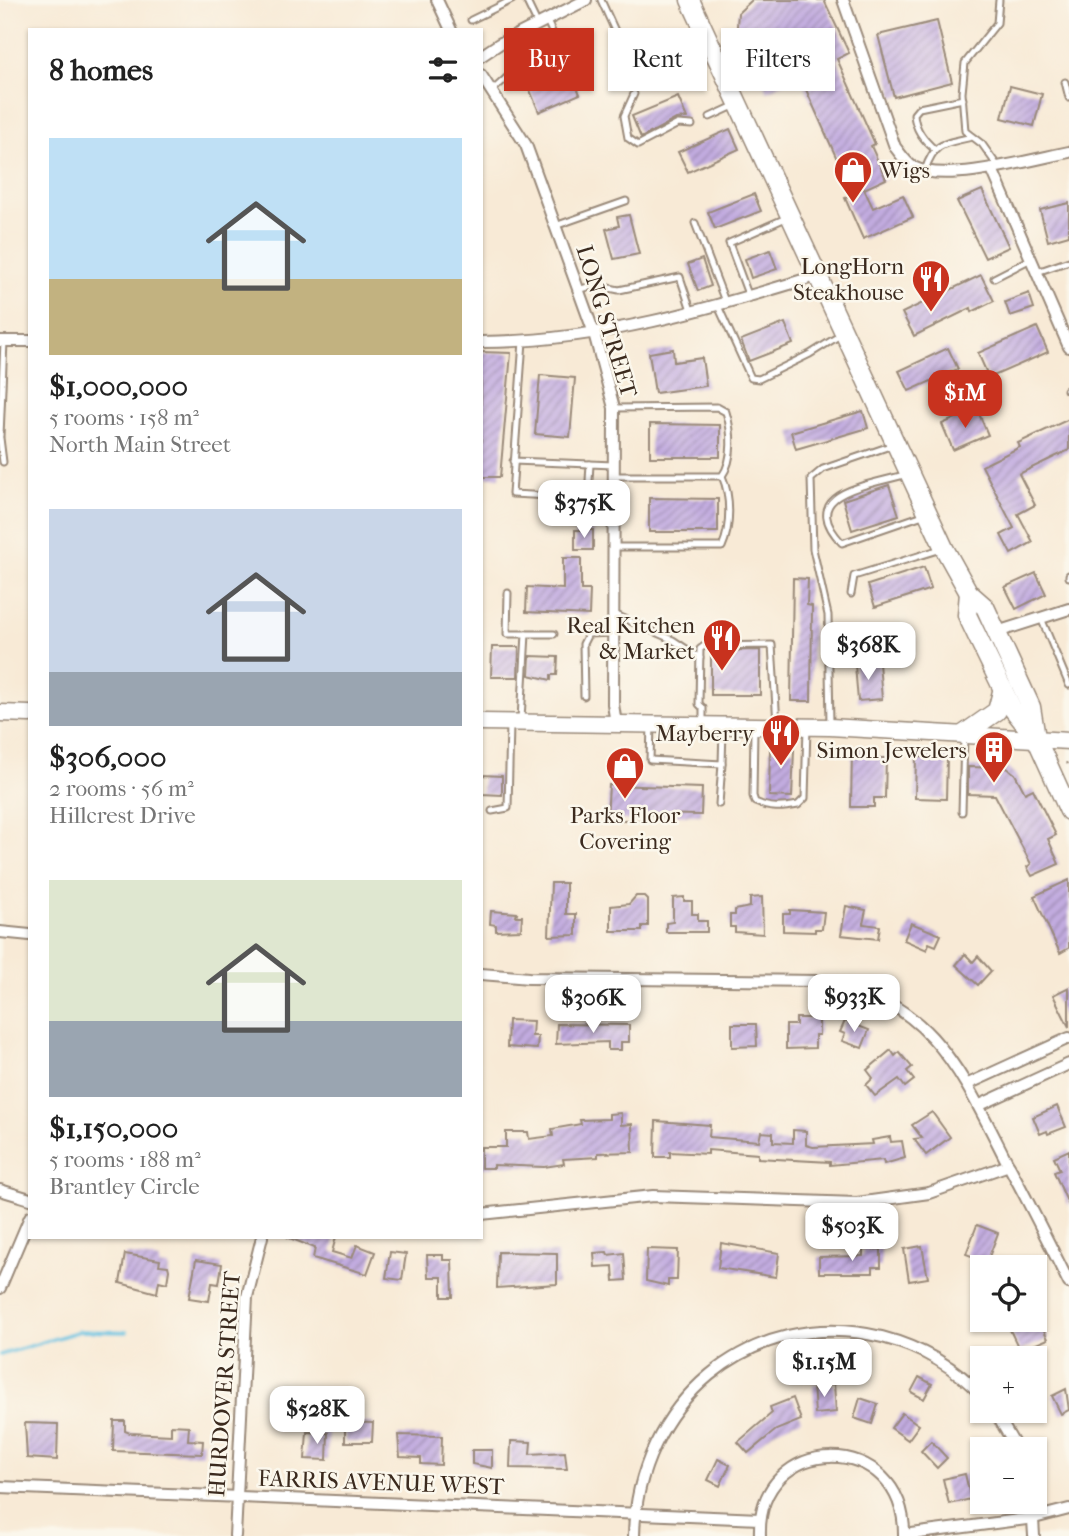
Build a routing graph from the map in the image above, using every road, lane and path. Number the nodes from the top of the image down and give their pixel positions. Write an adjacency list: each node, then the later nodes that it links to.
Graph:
1 (437, 0): 11 (street)
2 (512, 0): 9 (lane)
3 (526, 0): 10 (lane)
4 (586, 0): 10 (street)
5 (601, 0): 12 (lane)
6 (690, 0): 20 (main road)
7 (843, 0): 27 (street)
8 (999, 0): 19 (lane)
9 (471, 20)
10 (542, 23): 13 (street); 16 (lane)
11 (450, 28)
12 (614, 28)
13 (483, 55)
14 (483, 78): 16 (street, LONG STREET)
15 (1065, 82): 18 (lane)
16 (493, 90): 31 (street, LONG STREET)
17 (634, 94): 22 (lane)
18 (1069, 98)
19 (963, 99): 23 (lane); 24 (lane)
20 (738, 104): 21 (lane); 29 (main road)
21 (710, 117)
22 (692, 125)
23 (972, 137): 24 (lane); 26 (lane)
24 (934, 149): 27 (lane)
25 (1069, 152): 26 (street)
26 (996, 168): 27 (street); 32 (street)
27 (925, 170)
28 (626, 201): 31 (lane)
29 (791, 216): 35 (main road); 38 (lane)
30 (695, 223): 39 (lane)
31 (555, 226): 37 (street, LONG STREET)
32 (1031, 259): 34 (street); 36 (lane)
33 (1069, 261): 34 (lane)
34 (1037, 272): 47 (street)
35 (819, 275): 38 (street); 41 (main road)
36 (994, 278)
37 (578, 290): 40 (lane); 42 (street, LONG STREET)
38 (749, 297): 39 (street)
39 (722, 305): 40 (street); 41 (lane)
40 (692, 313): 42 (street)
41 (845, 332): 50 (main road)
42 (594, 333): 45 (street); 48 (street, LONG STREET)
43 (2, 341): 44 (street); 49 (lane)
44 (28, 341)
45 (523, 341): 46 (street); 51 (lane)
46 (483, 342)
47 (1069, 347)
48 (614, 408): 54 (street, LONG STREET); 56 (lane)
49 (0, 437): 52 (lane)
50 (896, 444): 55 (main road); 85 (lane)
51 (513, 461): 53 (lane); 53 (lane)
52 (3, 463)
53 (590, 464): 54 (lane)
54 (616, 471): 56 (lane); 58 (street, LONG STREET)
55 (910, 473): 57 (main road); 57 (lane)
56 (722, 476): 58 (lane)
57 (928, 513): 59 (main road)
58 (615, 547): 64 (street, LONG STREET)
59 (944, 548): 61 (main road); 62 (lane)
60 (508, 593): 68 (lane)
61 (969, 593): 66 (main road); 72 (main road)
62 (851, 594)
63 (1069, 609): 65 (street)
64 (614, 614): 67 (street, LONG STREET); 70 (lane)
65 (1041, 618): 66 (street); 71 (lane)
66 (997, 632): 87 (main road)
67 (614, 633): 73 (lane); 78 (street, LONG STREET)
68 (526, 634): 69 (lane); 77 (lane)
69 (554, 634)
70 (700, 658): 80 (lane); 83 (lane)
71 (1069, 685)
72 (1003, 688): 86 (main road); 87 (main road)
73 (584, 695)
74 (0, 713): 75 (street)
75 (28, 713)
76 (483, 722): 77 (street)
77 (516, 722): 78 (street); 91 (lane)
78 (616, 724): 79 (street)
79 (652, 725): 80 (street); 89 (lane)
80 (703, 727): 81 (street)
81 (723, 727): 82 (street); 89 (lane)
82 (754, 727): 83 (street); 84 (lane)
83 (777, 727): 84 (street)
84 (807, 727): 85 (street)
85 (830, 727): 86 (street)
86 (964, 734): 87 (street); 93 (lane)
87 (1036, 738): 88 (street); 92 (main road)
88 (1069, 741)
89 (722, 764): 90 (lane)
90 (719, 804)
91 (492, 811)
92 (1069, 811)
93 (962, 812)
94 (0, 932): 95 (street)
95 (28, 935)
96 (483, 974): 99 (street)
97 (1069, 1038): 99 (street)
98 (1069, 1064): 100 (street)
99 (968, 1084): 100 (street)
100 (979, 1105): 101 (street)
101 (1009, 1165): 104 (street); 107 (street)
102 (0, 1190): 103 (street)
103 (28, 1198)
104 (483, 1214)
105 (28, 1222): 109 (street)
106 (262, 1239): 112 (street, HURDOVER STREET)
107 (1065, 1265): 108 (street)
108 (1069, 1283)
109 (0, 1288)
110 (970, 1386): 114 (street)
111 (0, 1487): 112 (street, FARRIS AVENUE WEST)
112 (237, 1497): 114 (street, FARRIS AVENUE WEST); 119 (street, HURDOVER STREET)
113 (1069, 1509): 116 (street)
114 (634, 1512): 117 (street, FARRIS AVENUE WEST); 120 (street)
115 (1034, 1514): 116 (street)
116 (1034, 1518): 118 (street); 122 (street)
117 (760, 1519): 118 (street); 121 (street)
118 (904, 1535)
119 (235, 1536)
120 (634, 1536)
121 (760, 1536)
122 (1034, 1536)

